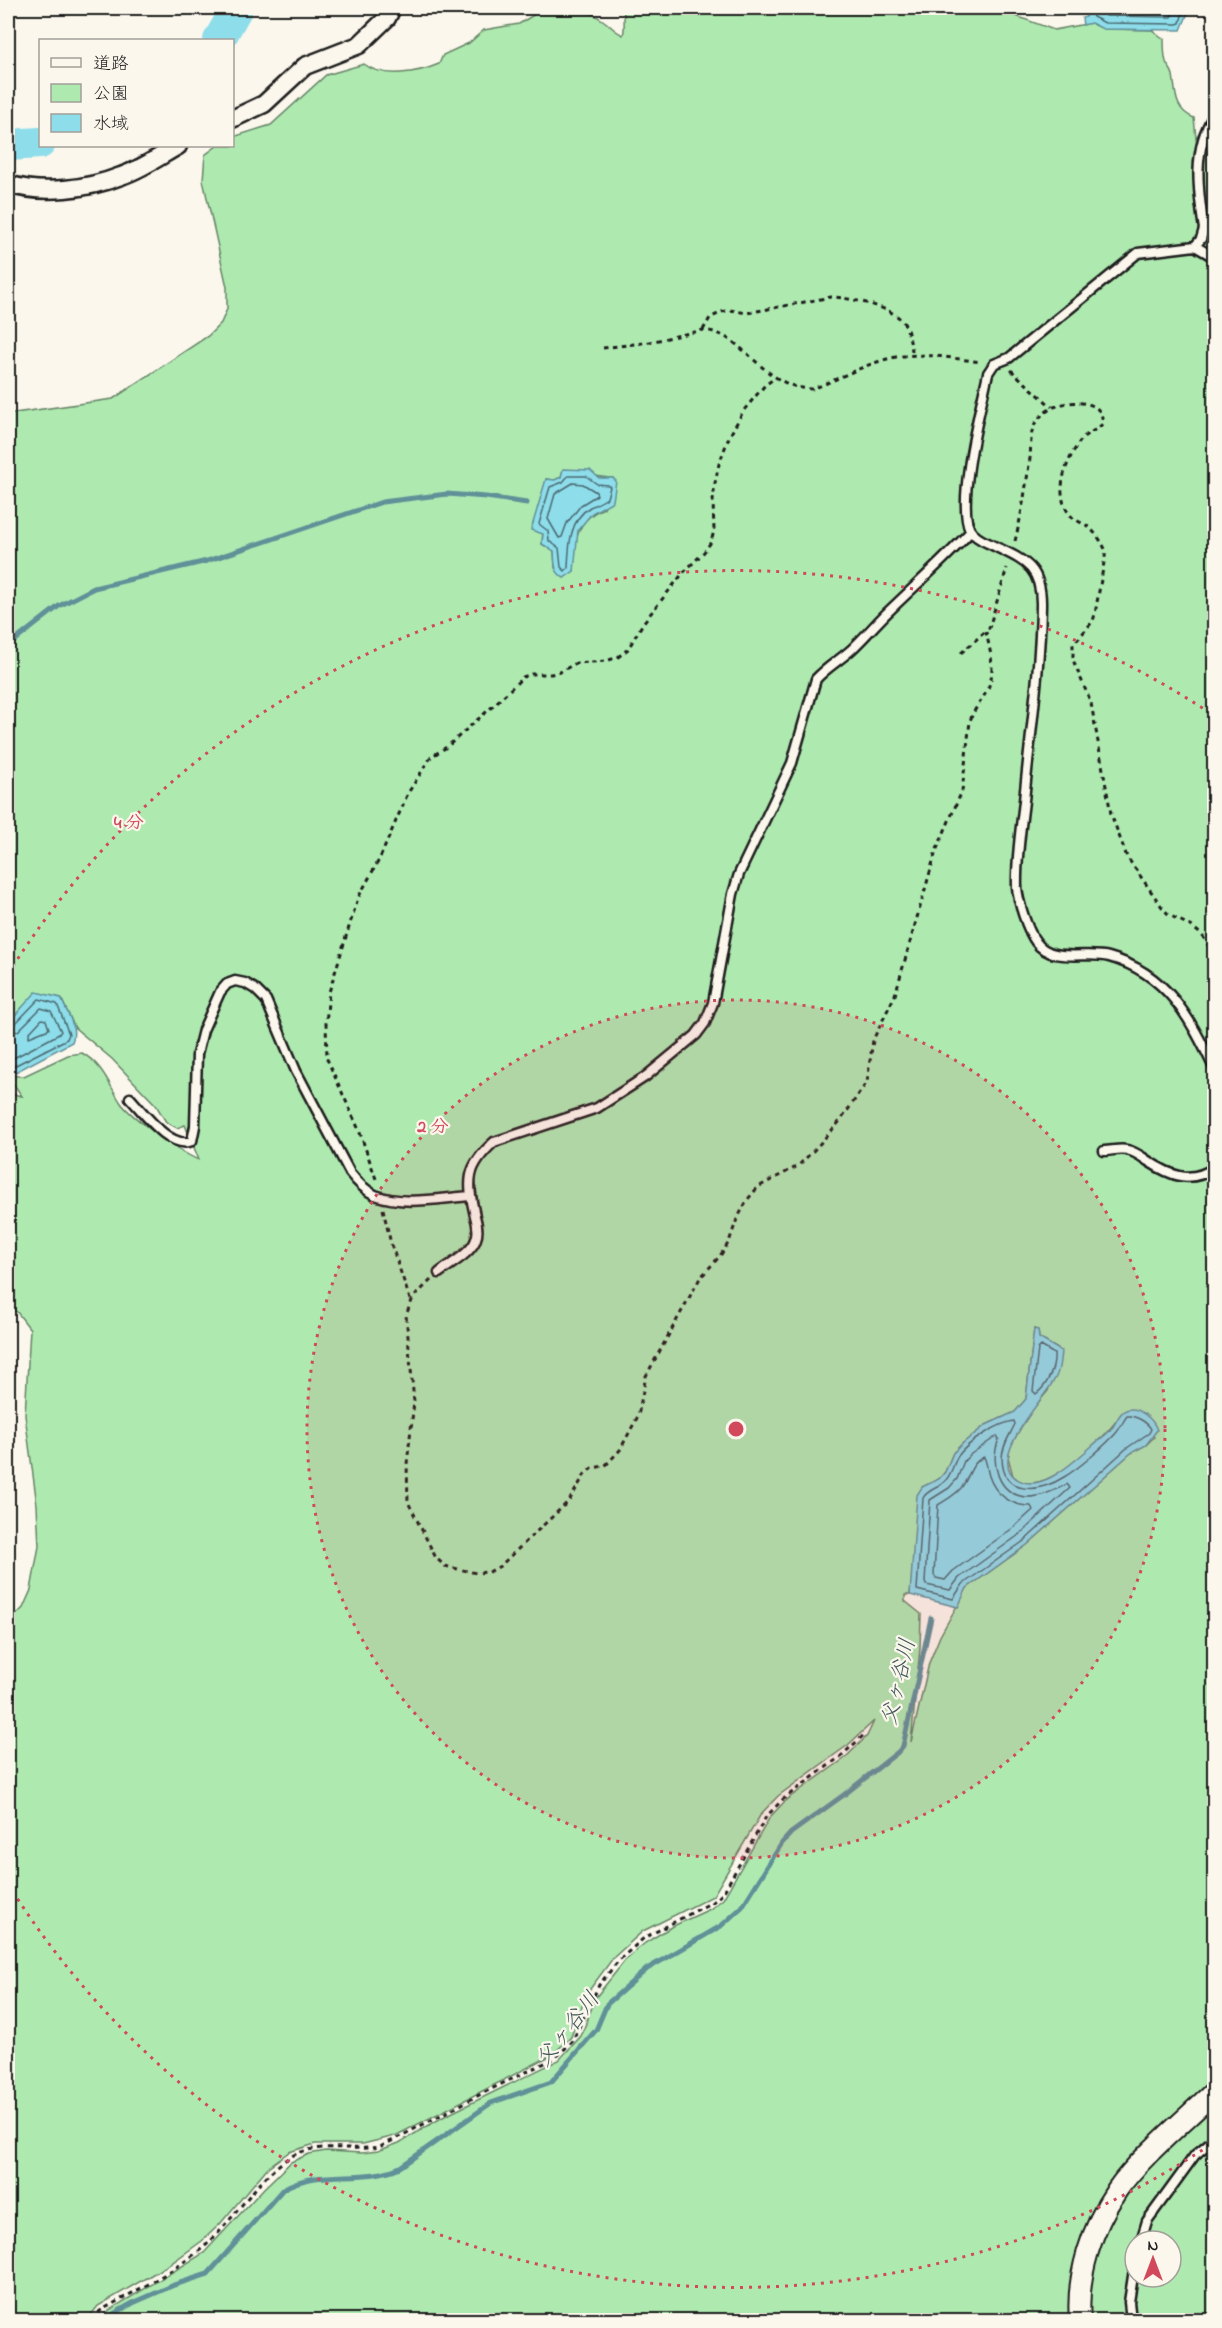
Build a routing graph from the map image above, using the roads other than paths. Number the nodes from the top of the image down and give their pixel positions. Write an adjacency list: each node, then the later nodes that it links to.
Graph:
1 (392, 8): 3 (street)
2 (1215, 115): 6 (lane)
3 (234, 118)
4 (176, 147): 5 (street)
5 (8, 184)
6 (1195, 246): 7 (lane); 8 (lane)
7 (1215, 257)
8 (971, 531): 9 (lane); 13 (lane)
9 (1215, 1068)
10 (130, 1098): 13 (lane)
11 (1104, 1151): 12 (lane)
12 (1215, 1168)
13 (471, 1196): 14 (lane)
14 (439, 1273)
15 (1215, 2092): 19 (street)
16 (1215, 2139): 17 (lane)
17 (1145, 2229)
18 (1131, 2289): 20 (lane)
19 (1080, 2320)
20 (1131, 2320)

